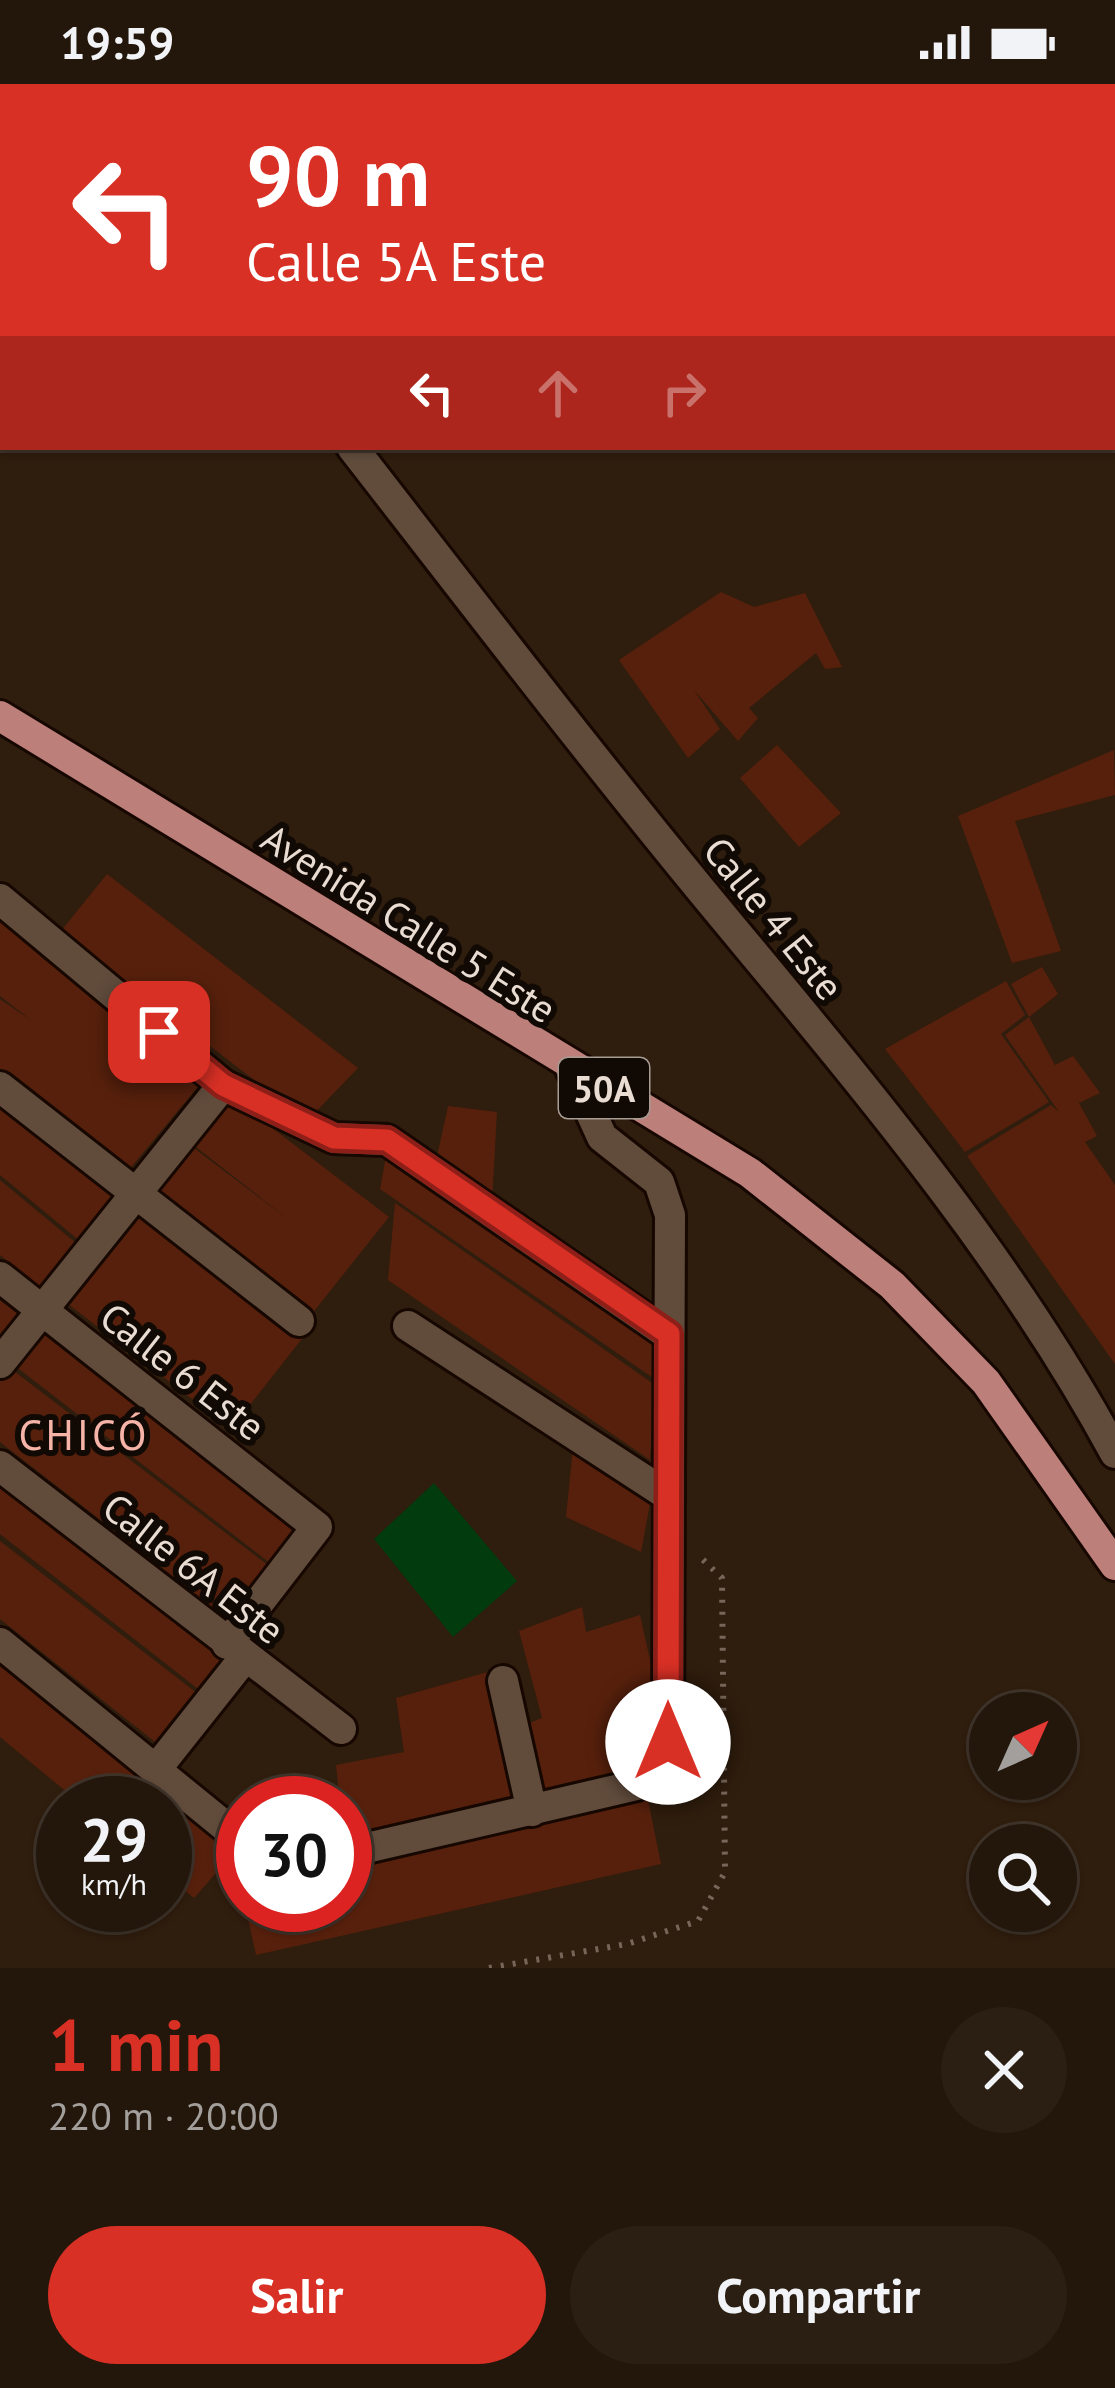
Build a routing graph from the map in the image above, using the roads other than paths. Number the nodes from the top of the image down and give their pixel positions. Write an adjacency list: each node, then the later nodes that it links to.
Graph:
1 (354, 450): 14 (street, Calle 4 Este)
2 (0, 716): 4 (main road, Avenida Calle 5 Este / 50A)
3 (0, 899): 5 (street)
4 (571, 1069): 12 (street); 17 (main road, Avenida Calle 5 Este / 50A)
5 (223, 1085): 7 (street); 12 (street)
6 (0, 1088): 7 (street)
7 (135, 1194): 9 (street); 10 (street)
8 (0, 1277): 9 (street, Calle 6 Este)
9 (42, 1310): 13 (street); 19 (street, Calle 6 Este)
10 (299, 1321)
11 (408, 1326): 16 (street)
12 (669, 1334): 16 (street)
13 (0, 1363)
14 (1115, 1453)
15 (0, 1466): 19 (street, Calle 6A Este)
16 (669, 1496): 23 (street)
17 (1115, 1565)
18 (0, 1643): 22 (street)
19 (236, 1651): 21 (street, Calle 6A Este); 22 (street)
20 (503, 1681): 23 (street)
21 (341, 1730)
22 (158, 1768): 24 (street)
23 (532, 1811): 25 (street)
24 (216, 1818)
25 (372, 1847)

